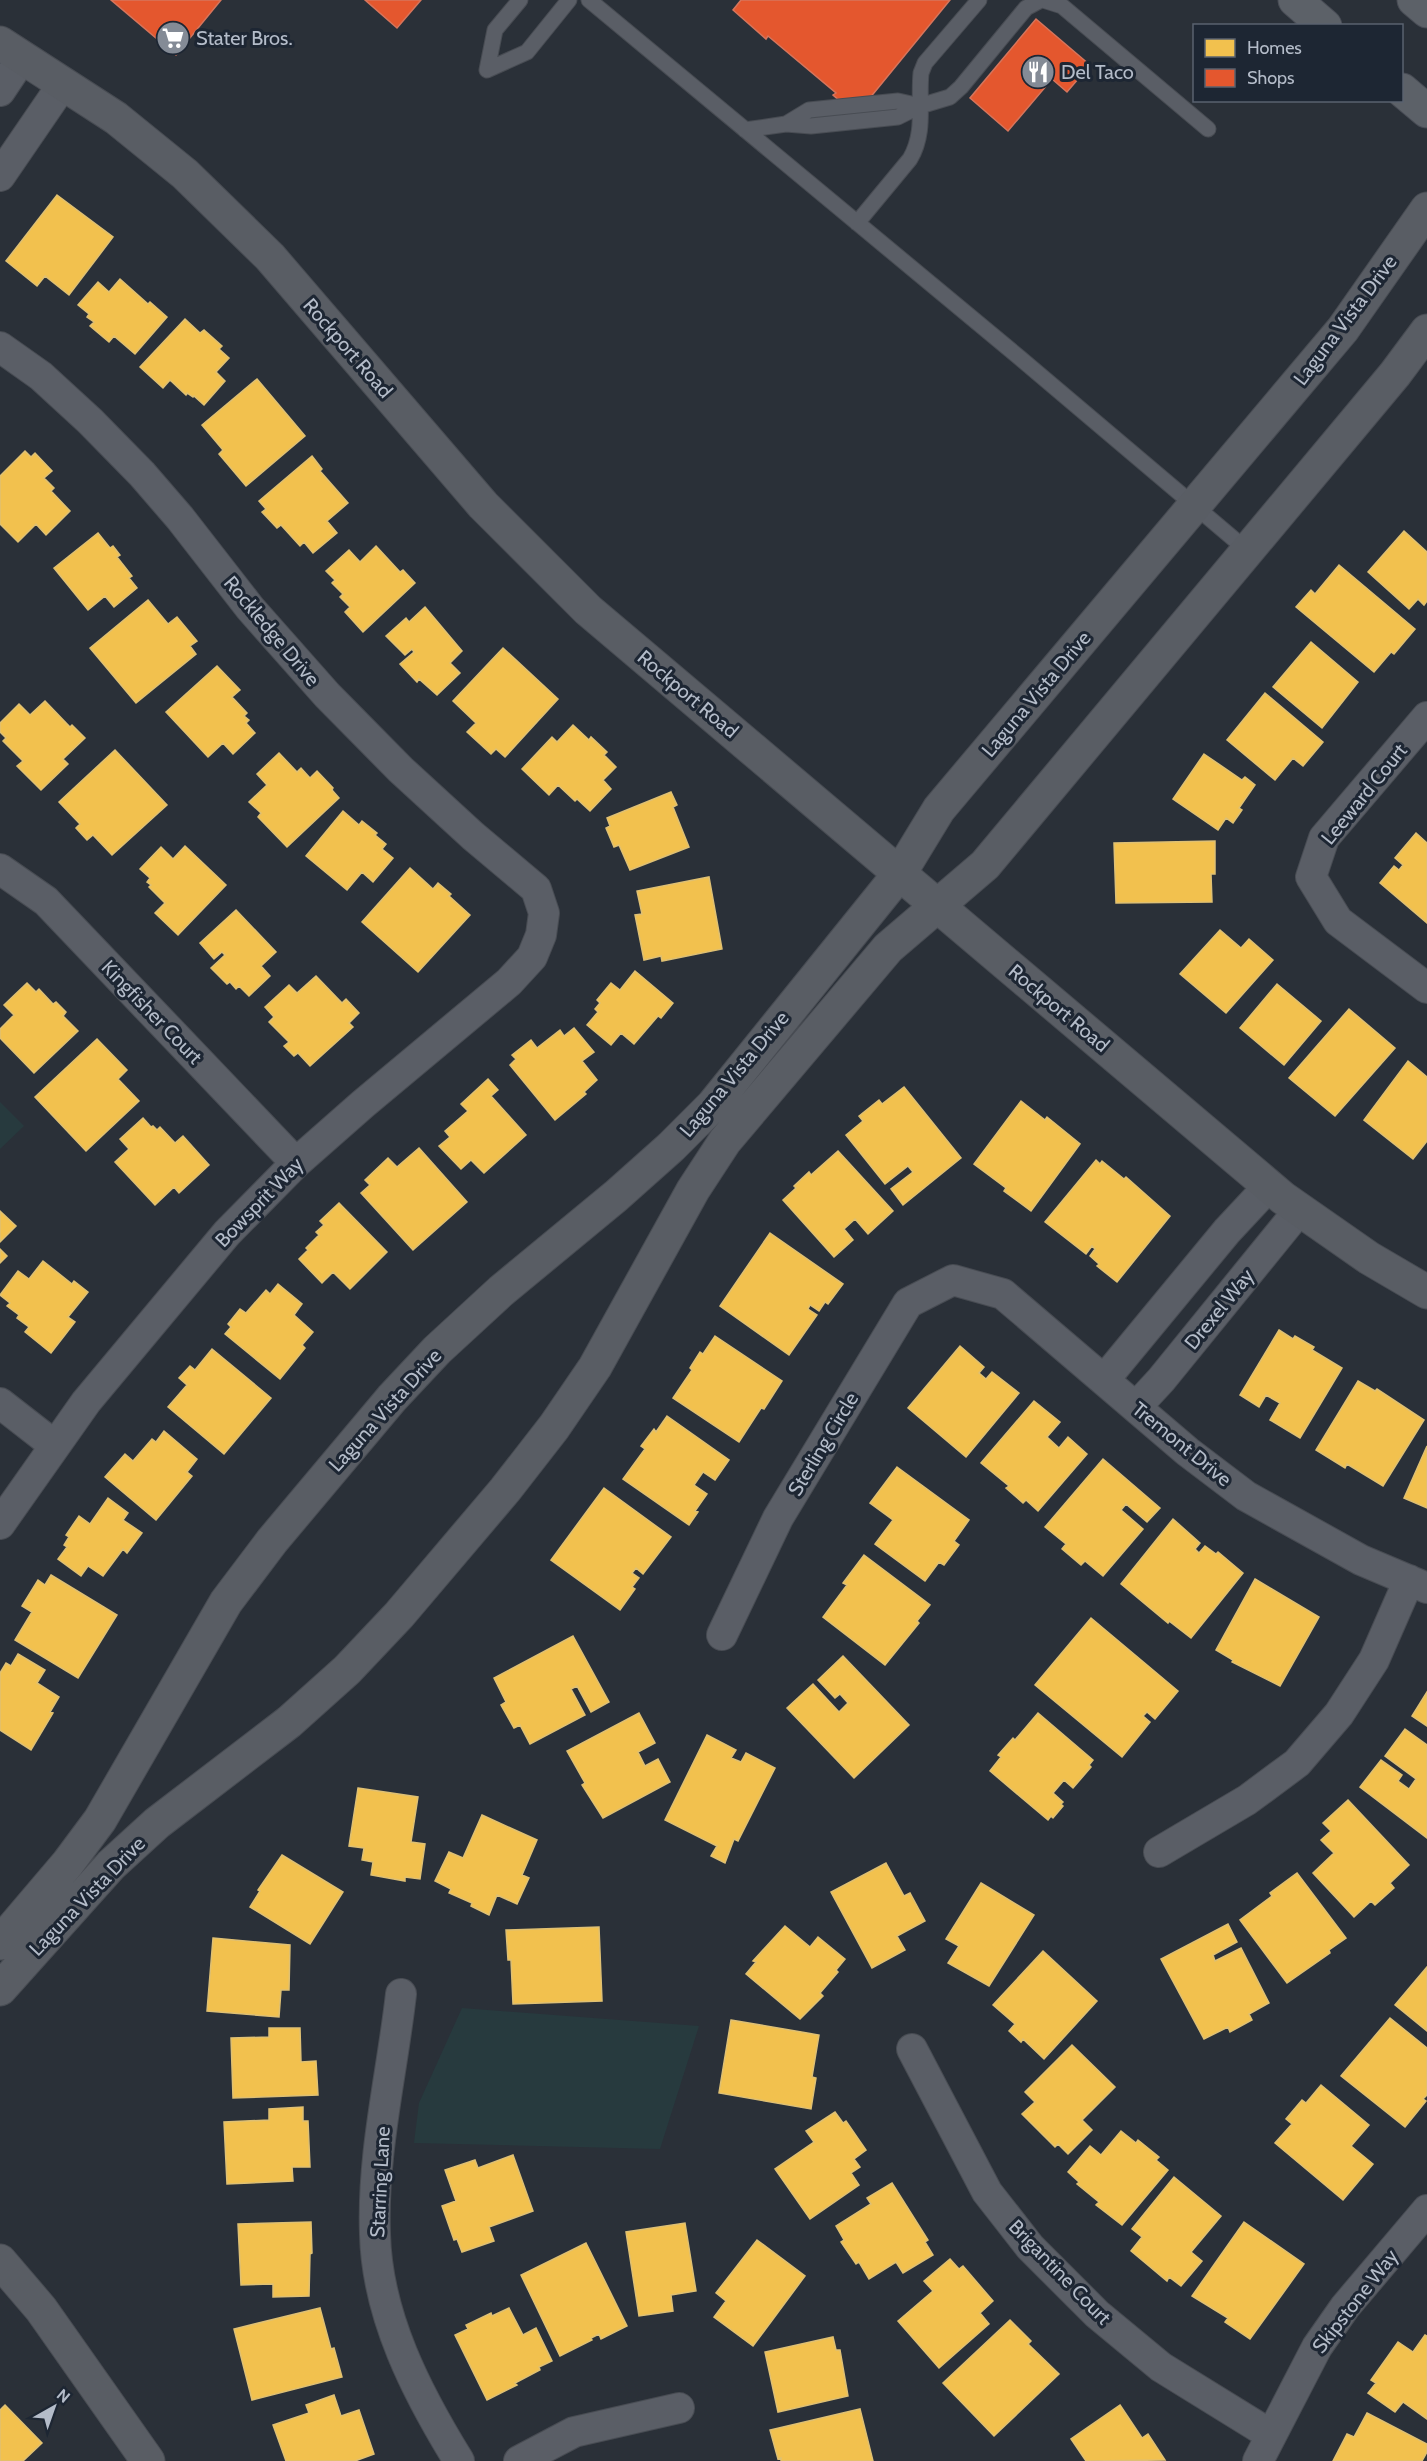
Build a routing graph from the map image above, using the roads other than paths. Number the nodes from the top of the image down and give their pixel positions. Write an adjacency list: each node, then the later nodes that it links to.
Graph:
1 (520, 0): 2 (lane)
2 (569, 0)
3 (589, 0): 17 (lane)
4 (979, 0): 14 (lane)
5 (1042, 0): 14 (lane); 16 (lane)
6 (1295, 0): 9 (main road)
7 (1414, 0): 8 (main road)
8 (1427, 11)
9 (1323, 24)
10 (11, 50): 11 (street, Rockport Road); 12 (street)
11 (63, 84): 18 (street); 27 (street, Rockport Road)
12 (0, 91)
13 (1403, 92): 15 (main road)
14 (920, 106): 17 (lane); 20 (lane)
15 (1427, 111)
16 (1208, 129)
17 (745, 130): 20 (lane)
18 (0, 176)
19 (1427, 209): 23 (street, Laguna Vista Drive)
20 (857, 223): 23 (lane)
21 (1427, 332): 24 (street, Laguna Vista Drive)
22 (0, 347): 29 (street, Rockledge Drive)
23 (1194, 507): 24 (lane); 27 (street, Laguna Vista Drive)
24 (1248, 551): 28 (street, Laguna Vista Drive)
25 (1427, 717): 30 (street, Leeward Court)
26 (0, 869): 31 (street, Kingfisher Court)
27 (900, 873): 28 (street, Rockport Road); 46 (street, Laguna Vista Drive)
28 (939, 906): 32 (street, Rockport Road); 47 (street, Laguna Vista Drive)
29 (544, 913): 31 (street, Bowsprit Way)
30 (1427, 988)
31 (296, 1163): 41 (street, Bowsprit Way)
32 (1269, 1186): 33 (street, Rockport Road); 35 (street)
33 (1300, 1209): 36 (street, Rockport Road); 37 (street, Drexel Way)
34 (953, 1280): 38 (street, Tremont Drive); 44 (street, Sterling Circle)
35 (1181, 1288): 37 (street); 38 (street)
36 (1427, 1292)
37 (1215, 1315): 40 (street, Drexel Way)
38 (1104, 1380): 40 (street, Tremont Drive)
39 (0, 1403): 41 (street)
40 (1136, 1407): 43 (street, Tremont Drive)
41 (54, 1445): 42 (street, Bowsprit Way)
42 (0, 1524)
43 (1418, 1584): 45 (street)
44 (722, 1635)
45 (1159, 1852)
46 (0, 1943)
47 (0, 1989)
48 (401, 1994): 55 (street, Starring Lane)
49 (912, 2049): 53 (street, Brigantine Court)
50 (1427, 2210): 53 (street, Skipstone Way)
51 (0, 2261): 54 (street)
52 (679, 2408): 56 (street)
53 (1264, 2448)
54 (148, 2461)
55 (459, 2461)
56 (519, 2461)

